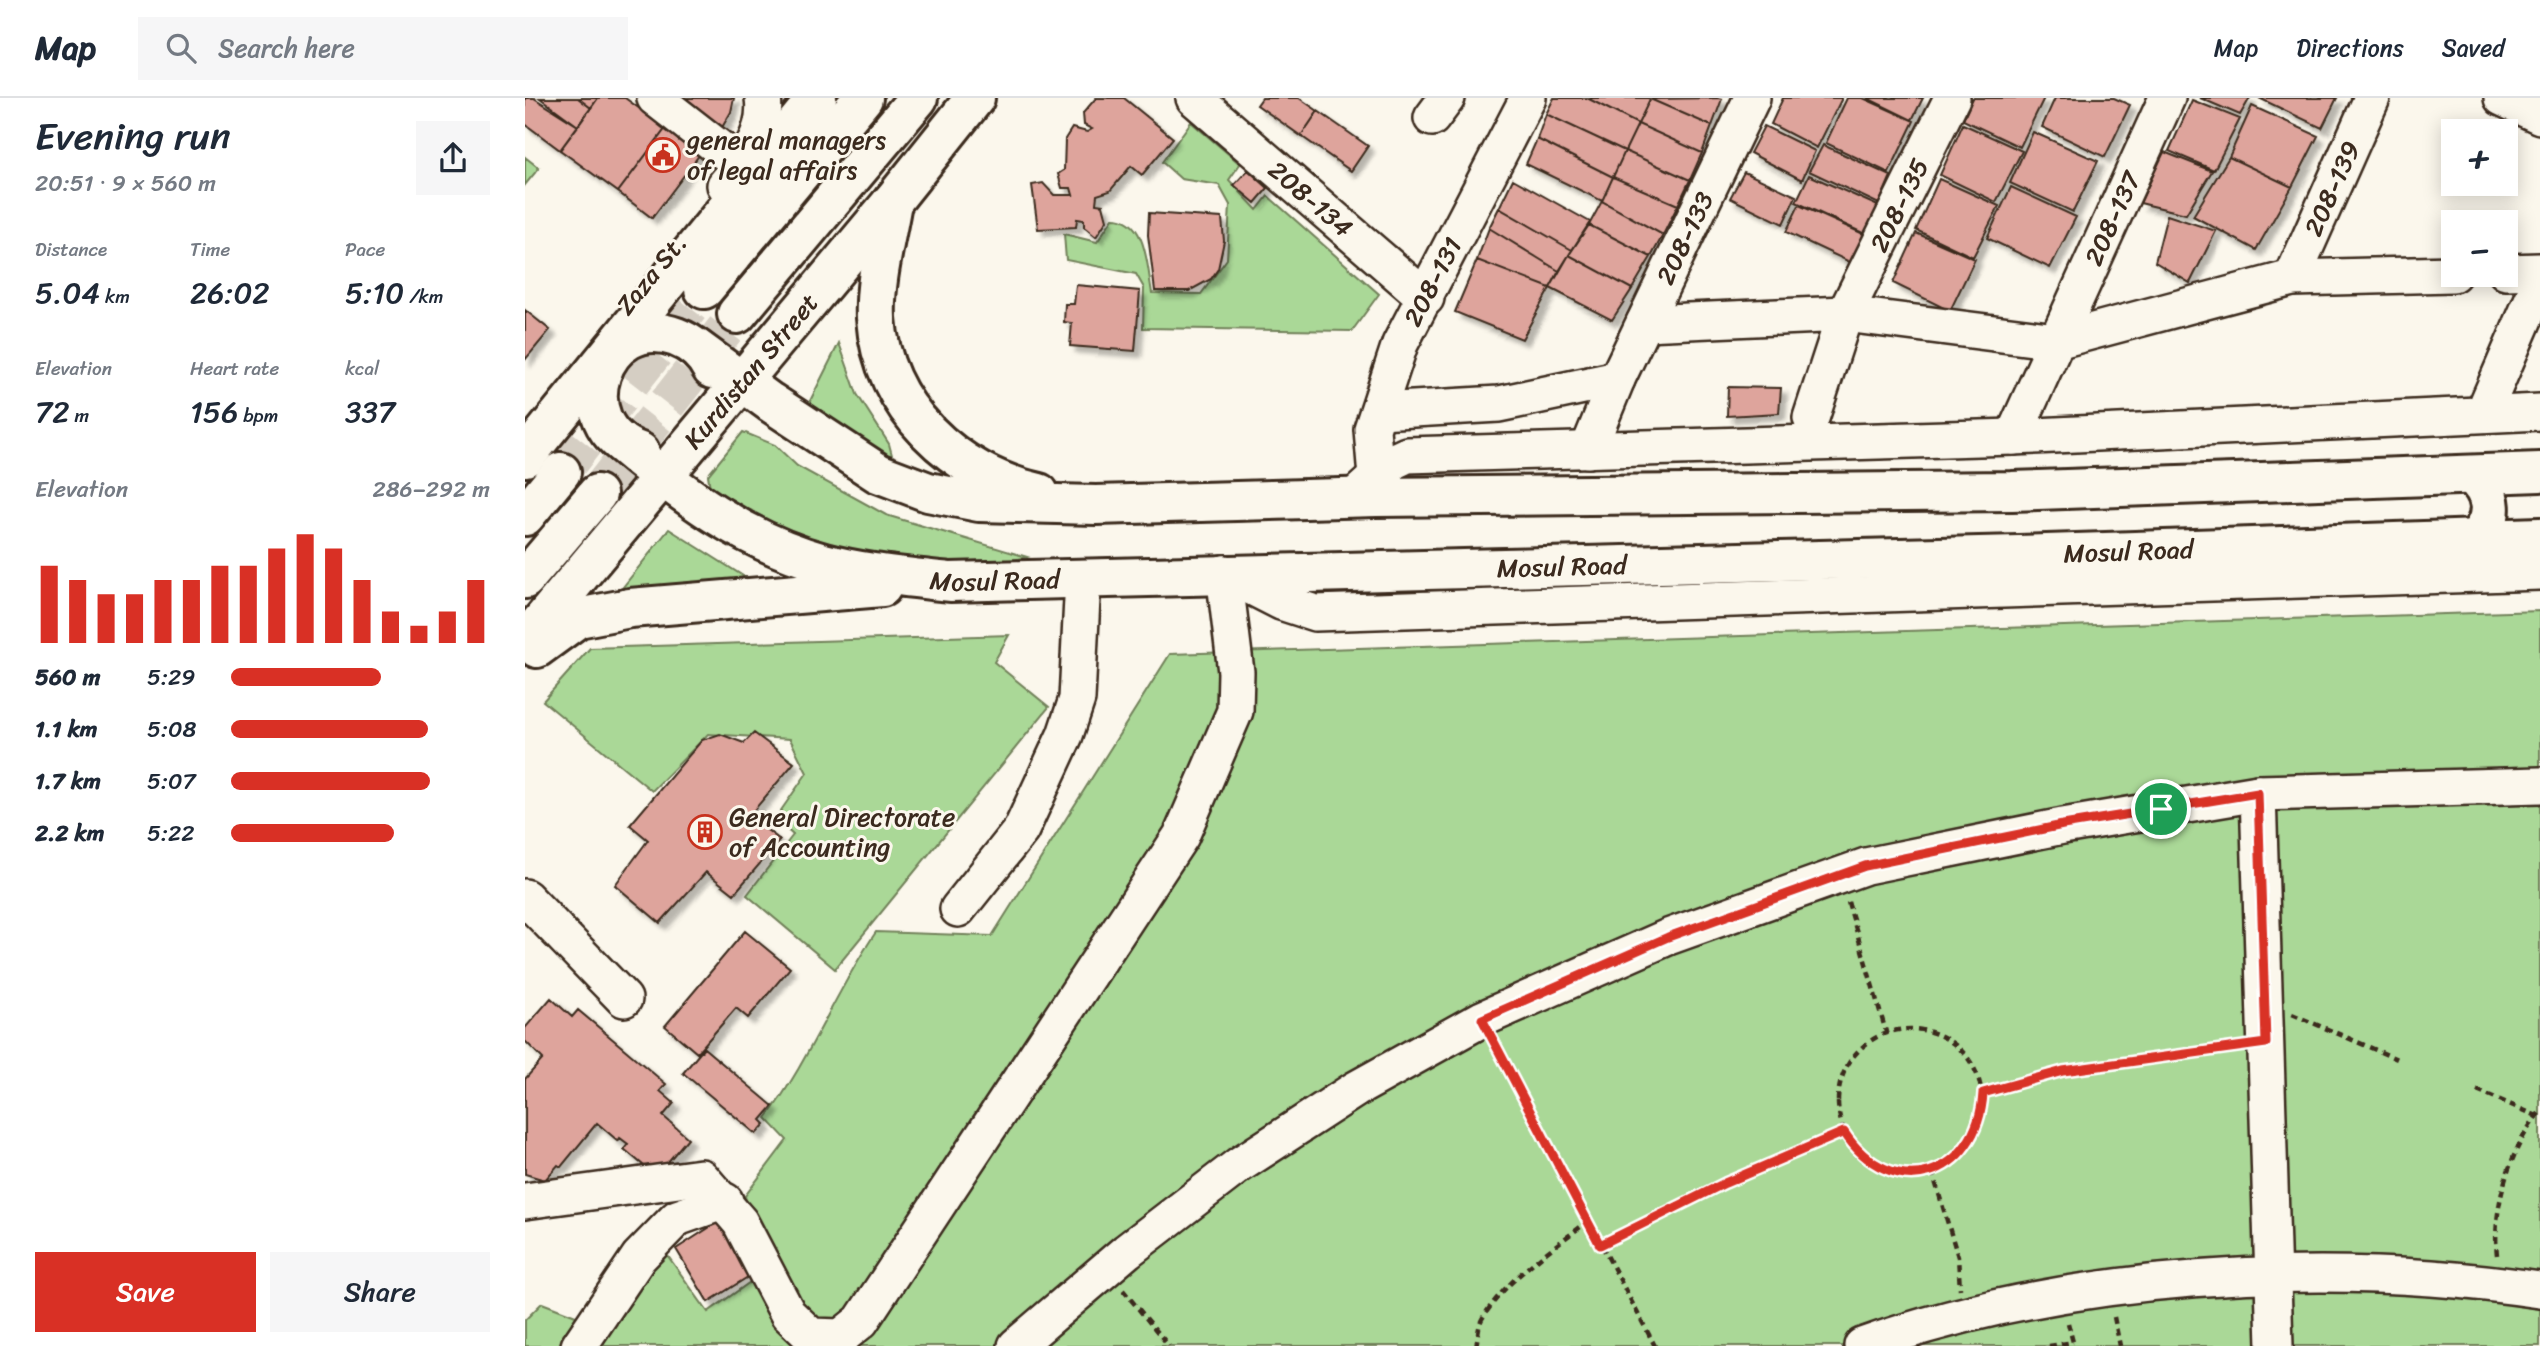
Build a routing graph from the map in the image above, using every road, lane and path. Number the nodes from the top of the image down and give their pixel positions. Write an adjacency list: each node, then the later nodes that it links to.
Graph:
1 (656, 98): 15 (street)
2 (763, 98): 15 (street, Zaza St.)
3 (817, 98): 29 (highway)
4 (863, 98): 22 (highway)
5 (918, 98): 25 (highway, Kurdistan Street)
6 (975, 98): 16 (highway, Kurdistan Street)
7 (1194, 98): 23 (street, 208-134)
8 (1528, 98): 23 (street, 208-131)
9 (1752, 98): 26 (street, 208-133)
10 (1952, 98): 24 (street, 208-135)
11 (2167, 98): 27 (street, 208-137)
12 (2372, 98): 20 (street, 208-139)
13 (2502, 98): 14 (street)
14 (2540, 116)
15 (741, 165): 39 (street, Zaza St.)
16 (892, 202): 31 (highway, Kurdistan Street); 48 (highway)
17 (2540, 271): 18 (street)
18 (2518, 272)
19 (2441, 274): 20 (street)
20 (2292, 278): 27 (street)
21 (2540, 282): 34 (street)
22 (704, 289)
23 (1426, 298): 32 (street, 208-131)
24 (1845, 313): 26 (street); 27 (street); 35 (street, 208-135)
25 (737, 314)
26 (1644, 323): 30 (street, 208-133)
27 (2056, 341): 37 (street, 208-137)
28 (696, 348): 29 (highway); 31 (highway); 36 (highway)
29 (610, 355): 38 (highway); 41 (highway)
30 (1617, 379): 32 (street); 40 (street, 208-133)
31 (741, 381): 36 (highway, Kurdistan Street); 48 (highway)
32 (1379, 411): 46 (street, 208-131)
33 (2540, 412): 34 (street)
34 (2483, 414): 37 (street)
35 (1811, 418)
36 (700, 430): 38 (highway); 45 (highway, Kurdistan Street)
37 (2013, 437): 40 (street)
38 (619, 441): 45 (highway, Mosul Road)
39 (525, 447)
40 (1588, 450): 46 (street)
41 (525, 457)
42 (561, 472): 49 (highway)
43 (2540, 472): 44 (highway)
44 (2472, 475): 46 (highway); 51 (highway)
45 (661, 477): 56 (highway, Mosul Road); 57 (highway, Kurdistan Street)
46 (1364, 487): 48 (highway)
47 (597, 494): 55 (highway)
48 (1096, 505)
49 (525, 516)
50 (2540, 537): 51 (highway, Mosul Road)
51 (2476, 539): 53 (highway, Mosul Road)
52 (2540, 572): 53 (street)
53 (1224, 573): 54 (highway, Mosul Road); 76 (street)
54 (1083, 578): 56 (highway, Mosul Road); 63 (street)
55 (525, 579)
56 (950, 582): 58 (highway)
57 (525, 641)
58 (525, 657)
59 (2540, 785): 60 (street)
60 (2258, 793): 61 (street); 65 (street)
61 (1839, 876): 66 (street); 67 (path)
62 (525, 897): 64 (street)
63 (958, 909)
64 (624, 999)
65 (2265, 1003): 68 (street); 69 (path)
66 (1482, 1019): 77 (path); 79 (street)
67 (1886, 1032): 71 (path); 73 (path)
68 (2266, 1043): 71 (path); 80 (street)
69 (2397, 1059)
70 (2477, 1090): 72 (path)
71 (1983, 1093): 74 (path)
72 (2538, 1114): 81 (path)
73 (1844, 1132): 74 (path); 78 (path)
74 (1932, 1171): 83 (path)
75 (525, 1200): 76 (street)
76 (725, 1201): 85 (street)
77 (1587, 1222): 78 (path); 88 (path)
78 (1600, 1245): 89 (path)
79 (1107, 1267): 86 (street); 87 (path)
80 (2274, 1277): 81 (street); 83 (street); 92 (street)
81 (2500, 1284): 82 (street)
82 (2540, 1290)
83 (1963, 1317): 90 (street)
84 (2073, 1342): 91 (path)
85 (579, 1346)
86 (1016, 1346)
87 (1169, 1346)
88 (1476, 1346)
89 (1655, 1346)
90 (1862, 1346)
91 (2049, 1346)
92 (2275, 1346)

